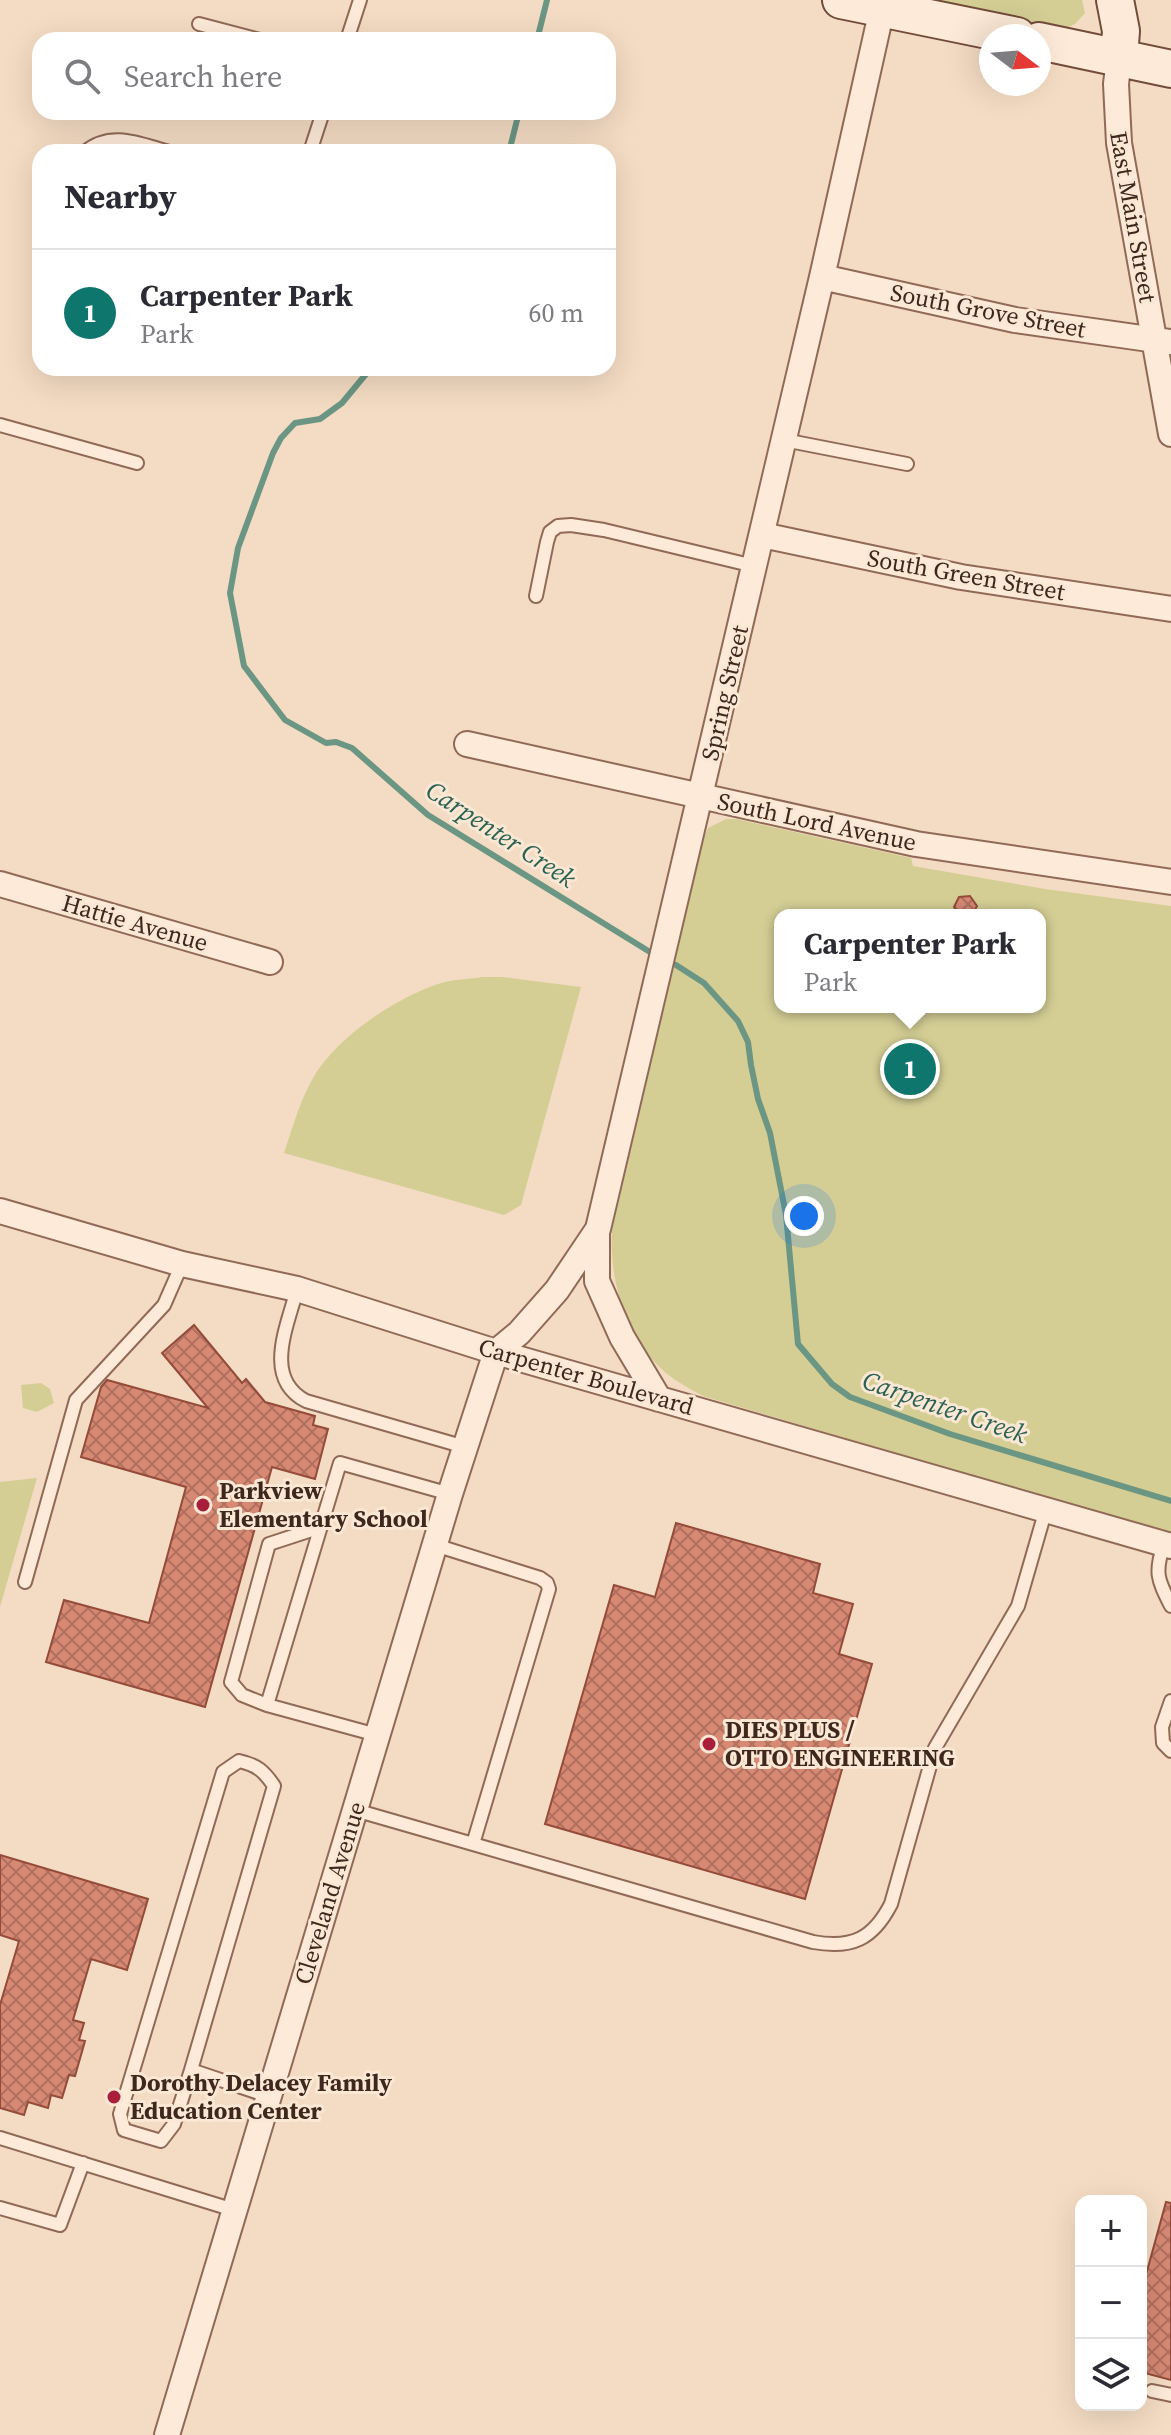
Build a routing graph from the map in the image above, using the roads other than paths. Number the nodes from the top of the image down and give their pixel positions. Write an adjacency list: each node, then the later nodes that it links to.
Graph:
1 (360, 0): 8 (lane)
2 (841, 0): 4 (street)
3 (1115, 0): 10 (street, East Main Street)
4 (883, 4): 6 (street); 16 (street, Spring Street)
5 (199, 24): 7 (lane)
6 (979, 27)
7 (230, 32)
8 (350, 32)
9 (1051, 44): 10 (street)
10 (1119, 58): 11 (street); 17 (street, East Main Street)
11 (1171, 69)
12 (320, 120): 15 (lane)
13 (98, 144): 14 (lane)
14 (140, 144)
15 (313, 144)
16 (822, 277): 17 (street, South Grove Street); 20 (street, Spring Street)
17 (1163, 342): 19 (street, East Main Street)
18 (0, 425): 21 (lane)
19 (1171, 434)
20 (784, 440): 22 (lane); 23 (street, Spring Street)
21 (137, 463)
22 (907, 464)
23 (762, 535): 24 (street, Spring Street); 26 (street, South Green Street)
24 (754, 566): 25 (lane); 28 (street, Spring Street)
25 (536, 596)
26 (1171, 609)
27 (467, 744): 28 (street, South Lord Avenue)
28 (701, 796): 29 (street, South Lord Avenue); 33 (street, Spring Street)
29 (1171, 882)
30 (0, 884): 31 (street, Hattie Avenue)
31 (270, 962)
32 (0, 1211): 34 (street, Carpenter Boulevard)
33 (598, 1229): 36 (street, Spring Street); 37 (street)
34 (182, 1264): 35 (street, Carpenter Boulevard); 44 (lane)
35 (297, 1289): 36 (street, Carpenter Boulevard); 38 (lane)
36 (496, 1352): 37 (street, Carpenter Boulevard); 38 (street, Cleveland Avenue)
37 (659, 1399): 40 (street, Carpenter Boulevard)
38 (465, 1447): 39 (street, Cleveland Avenue)
39 (450, 1494): 41 (lane); 42 (street, Cleveland Avenue)
40 (1046, 1509): 43 (street, Carpenter Boulevard); 51 (lane)
41 (321, 1527): 47 (lane); 47 (lane)
42 (435, 1545): 48 (street, Cleveland Avenue); 51 (lane)
43 (1168, 1545): 45 (lane)
44 (25, 1582)
45 (1171, 1606)
46 (1171, 1701): 49 (lane)
47 (267, 1705): 48 (lane)
48 (377, 1735): 50 (street, Cleveland Avenue)
49 (1171, 1751)
50 (355, 1810): 51 (lane); 53 (street, Cleveland Avenue)
51 (473, 1844)
52 (191, 2070): 52 (lane); 53 (lane)
53 (268, 2096): 57 (street, Cleveland Avenue)
54 (0, 2138): 55 (lane)
55 (83, 2163): 56 (lane); 57 (lane)
56 (0, 2208)
57 (234, 2210): 60 (street, Cleveland Avenue)
58 (1152, 2391): 59 (lane)
59 (1171, 2395)
60 (167, 2435)

